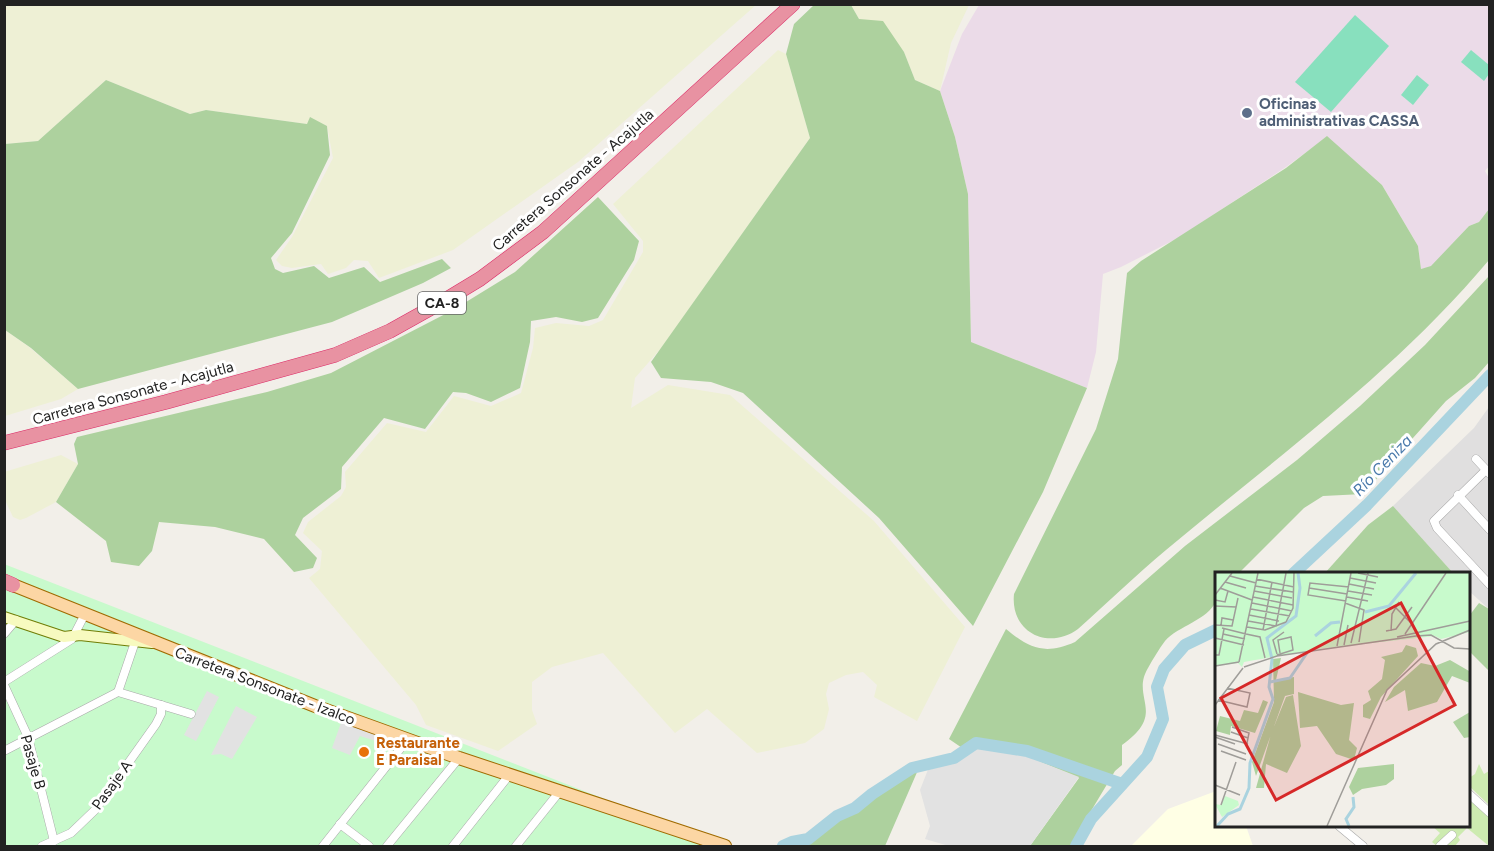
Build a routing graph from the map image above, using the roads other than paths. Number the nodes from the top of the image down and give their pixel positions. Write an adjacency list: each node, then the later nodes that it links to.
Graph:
1 (781, 4): 3 (highway, CA-8)
2 (793, 4): 4 (highway, Carretera Sonsonate - Acajutla / CA-8)
3 (4, 435)
4 (4, 443)
5 (1476, 459): 6 (street)
6 (1488, 472): 7 (street)
7 (1458, 495): 8 (street); 9 (street)
8 (1490, 530)
9 (1488, 580)
10 (7, 582): 11 (main road, Carretera Sonsonate - Izalco)
11 (85, 614): 15 (street); 17 (main road, Carretera Sonsonate - Izalco)
12 (4, 617): 13 (street)
13 (16, 620): 14 (street); 15 (street)
14 (4, 633)
15 (75, 635): 16 (street); 18 (street)
16 (135, 642): 17 (street); 19 (street)
17 (152, 643): 23 (main road, Carretera Sonsonate - Izalco)
18 (4, 684): 22 (street, Pasaje B)
19 (118, 692): 20 (street); 22 (street)
20 (161, 705): 21 (street); 33 (street, Pasaje A)
21 (191, 714)
22 (28, 737): 24 (street); 33 (street, Pasaje B)
23 (408, 739): 25 (main road, Carretera Sonsonate - Izalco); 30 (street)
24 (4, 751)
25 (459, 758): 26 (main road, Carretera Sonsonate - Izalco); 37 (street)
26 (510, 774): 27 (main road, Carretera Sonsonate - Izalco); 38 (street)
27 (560, 791): 39 (street); 40 (main road, Carretera Sonsonate - Izalco)
28 (1470, 795): 29 (street)
29 (1490, 813)
30 (340, 824): 35 (street); 36 (street)
31 (1341, 827): 41 (street)
32 (1452, 835): 42 (street)
33 (54, 841): 34 (street, Pasaje A)
34 (42, 846)
35 (323, 846)
36 (369, 846)
37 (387, 846)
38 (453, 846)
39 (516, 846)
40 (725, 846)
41 (1364, 846)
42 (1440, 846)

